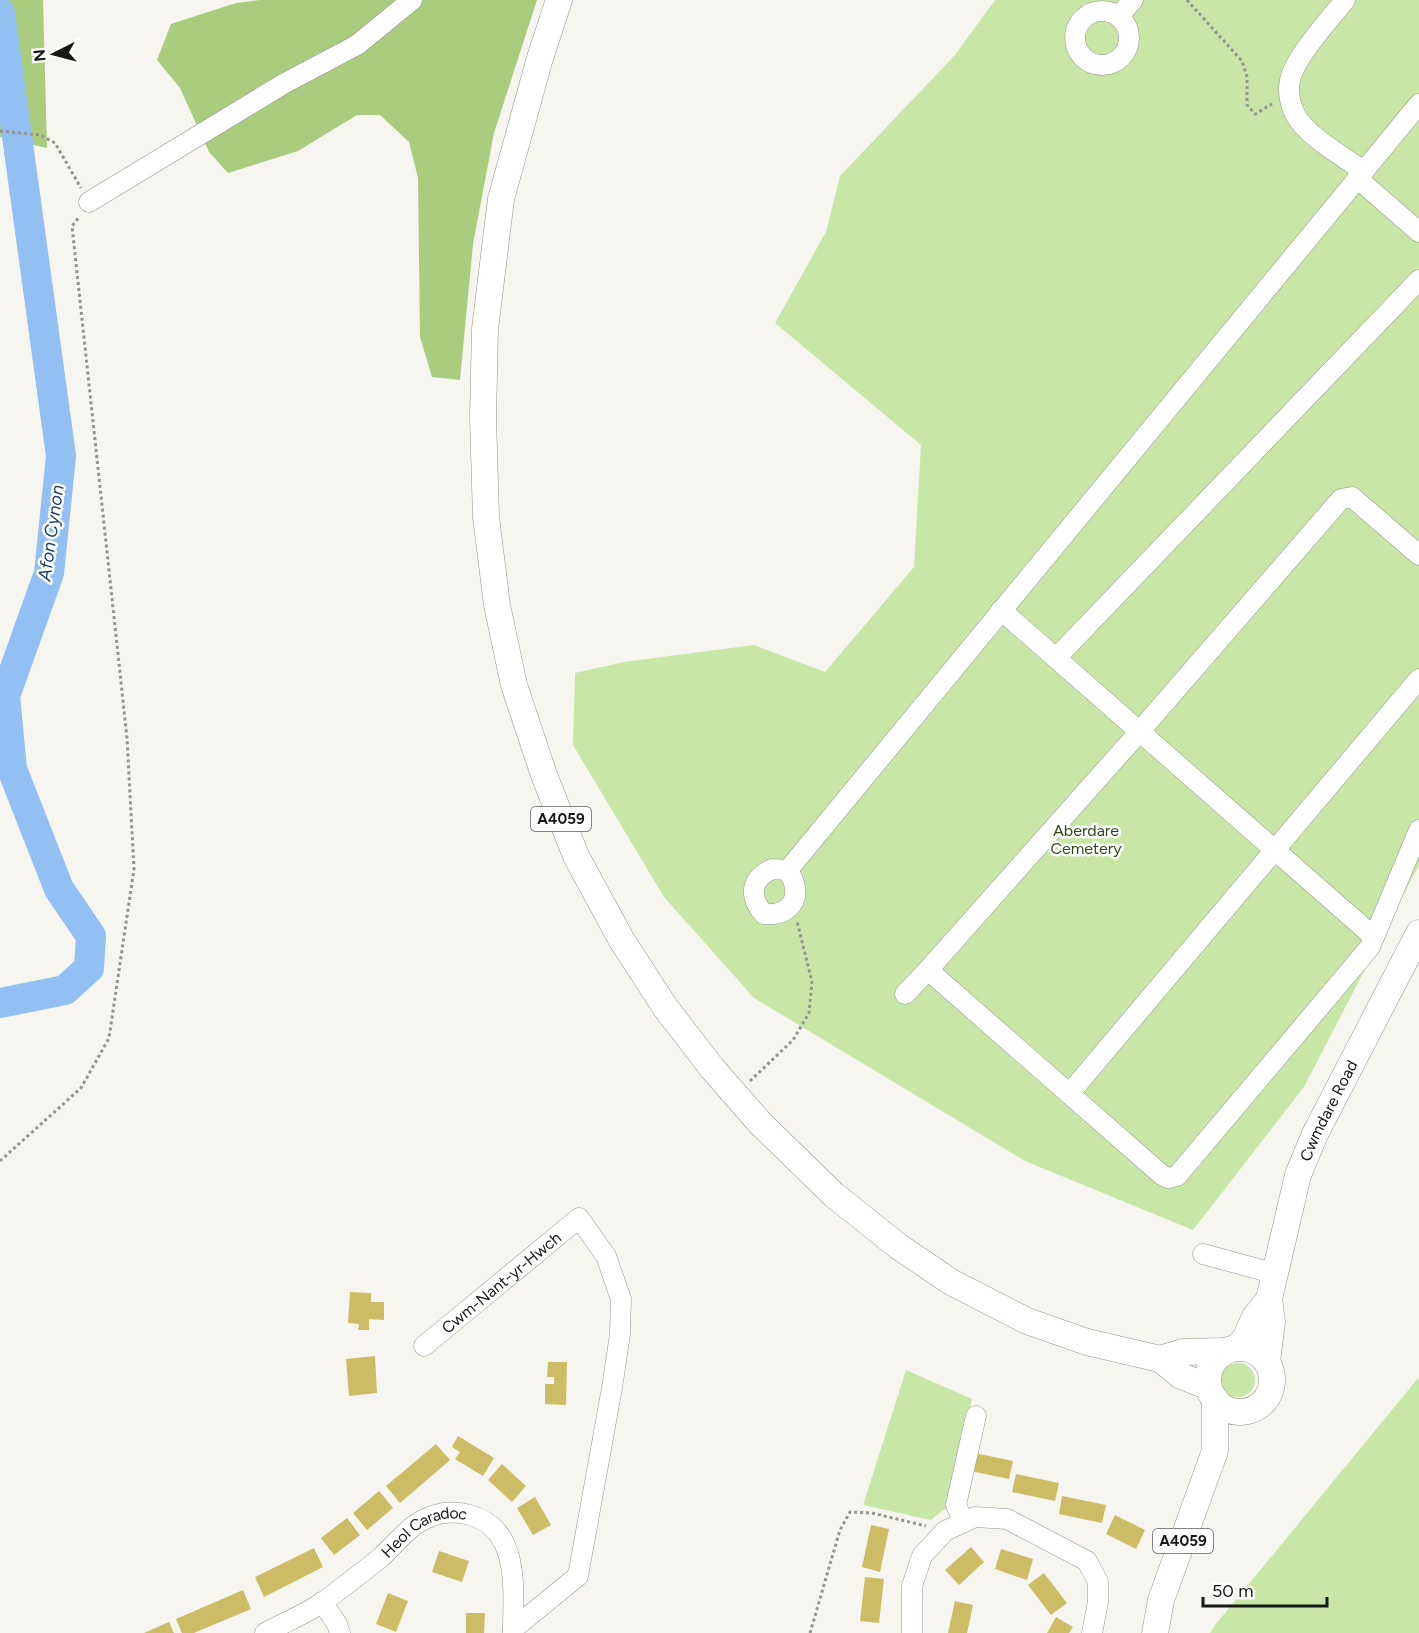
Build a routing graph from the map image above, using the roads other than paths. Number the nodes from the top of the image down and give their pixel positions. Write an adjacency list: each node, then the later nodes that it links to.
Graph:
1 (412, 0): 8 (street)
2 (559, 0): 29 (main road, A4059)
3 (1133, 0): 5 (street)
4 (1345, 0): 7 (street)
5 (1119, 16)
6 (1419, 104): 7 (street)
7 (1361, 175): 9 (street); 12 (street)
8 (89, 202)
9 (1419, 232)
10 (1419, 280): 13 (street)
11 (1419, 555): 15 (street)
12 (1001, 610): 13 (street); 18 (street)
13 (1056, 658): 15 (street)
14 (1419, 679): 17 (street)
15 (1140, 731): 17 (street); 21 (street)
16 (1419, 831): 20 (street)
17 (1275, 850): 20 (street); 23 (street)
18 (788, 870): 18 (street)
19 (1419, 933): 25 (main road, Cwmdare Road)
20 (1374, 937): 23 (street)
21 (928, 970): 22 (street); 23 (street)
22 (905, 994)
23 (1069, 1094)
24 (1203, 1254): 25 (street)
25 (1276, 1274): 26 (main road, Cwmdare Road)
26 (1269, 1299): 28 (main road, Cwmdare Road); 30 (main road, Cwmdare Road)
27 (423, 1346): 37 (street, Cwm-Nant-yr-Hwch)
28 (1231, 1349): 29 (main road, A4059); 30 (main road); 31 (main road)
29 (1160, 1359): 31 (main road, A4059)
30 (1267, 1362): 32 (main road)
31 (1212, 1393): 32 (main road); 34 (main road, A4059)
32 (1248, 1411): 34 (main road, A4059)
33 (976, 1416): 35 (street)
34 (1215, 1451): 42 (main road, A4059)
35 (964, 1522): 40 (street); 41 (street)
36 (322, 1602): 37 (street, Heol Caradoc); 38 (street, Heol Caradoc); 39 (street)
37 (513, 1631)
38 (265, 1633)
39 (340, 1633)
40 (912, 1633)
41 (1092, 1633)
42 (1155, 1633)

